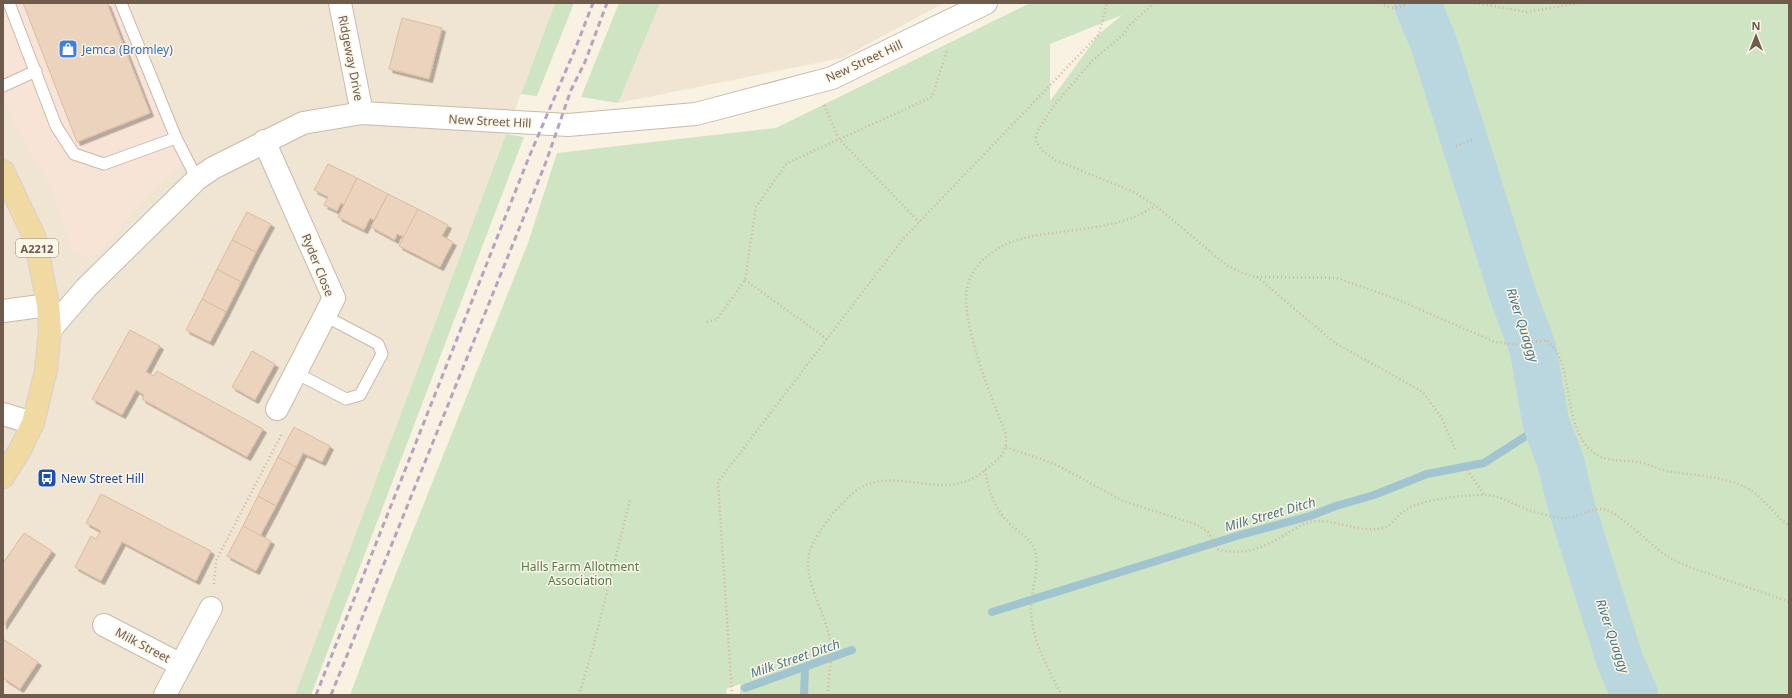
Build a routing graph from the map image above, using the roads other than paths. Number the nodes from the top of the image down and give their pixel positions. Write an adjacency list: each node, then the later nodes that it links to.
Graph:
1 (9, 3): 5 (lane)
2 (121, 3): 8 (lane)
3 (340, 3): 7 (street, Ridgeway Drive)
4 (986, 3): 7 (street, New Street Hill)
5 (36, 71): 6 (lane); 8 (lane)
6 (3, 86)
7 (362, 113): 9 (street, New Street Hill)
8 (176, 138): 11 (lane)
9 (264, 141): 11 (street, New Street Hill); 14 (street, Ryder Close)
10 (3, 171): 12 (main road, A2212)
11 (197, 179): 15 (street, New Street Hill)
12 (48, 305): 13 (street); 15 (main road, A2212)
13 (3, 311)
14 (325, 316): 16 (street, Ryder Close); 16 (lane)
15 (50, 330): 19 (main road, A2212)
16 (296, 373): 17 (street, Ryder Close)
17 (278, 409)
18 (3, 414): 19 (street)
19 (33, 423): 20 (main road, A2212)
20 (3, 477)
21 (211, 608): 23 (street, Milk Street)
22 (104, 625): 23 (street, Milk Street)
23 (181, 665): 24 (street, Milk Street)
24 (165, 695)

